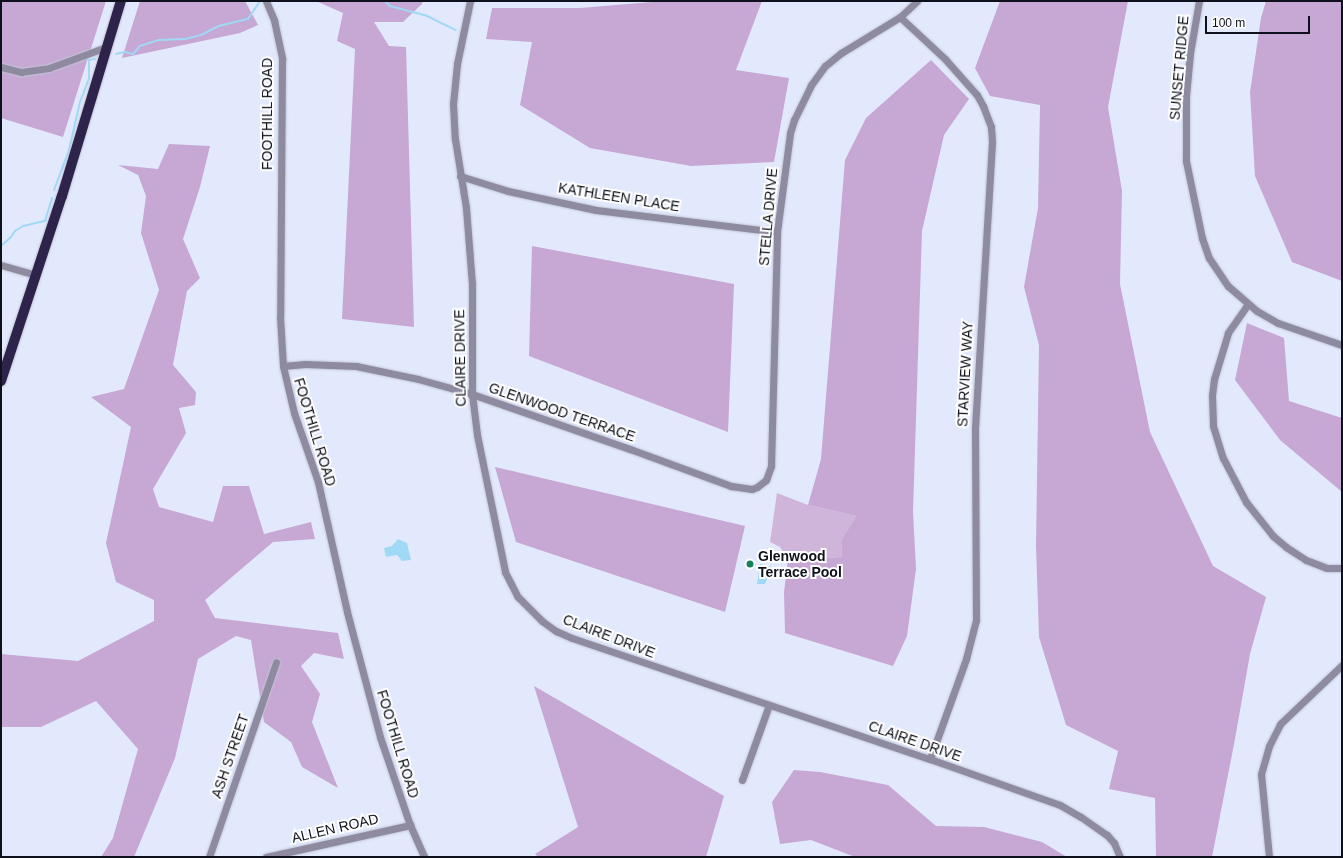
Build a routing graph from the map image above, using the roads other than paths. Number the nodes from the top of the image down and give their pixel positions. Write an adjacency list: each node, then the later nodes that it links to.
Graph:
1 (121, 1): 7 (highway)
2 (266, 1): 15 (street, FOOTHILL ROAD)
3 (470, 1): 9 (street, CLAIRE DRIVE)
4 (917, 1): 6 (street, STELLA DRIVE)
5 (1199, 1): 13 (street, SUNSET RIDGE)
6 (900, 17): 10 (street, STELLA DRIVE); 23 (street, STARVIEW WAY)
7 (106, 47): 8 (street); 12 (highway)
8 (1, 67)
9 (460, 176): 10 (street, KATHLEEN PLACE); 17 (street, CLAIRE DRIVE)
10 (777, 232): 18 (street, STELLA DRIVE)
11 (1, 265): 12 (street)
12 (36, 276): 16 (highway)
13 (1248, 304): 14 (street, SUNSET RIDGE); 19 (street)
14 (1342, 345)
15 (283, 366): 17 (street, GLENWOOD TERRACE); 25 (street, FOOTHILL ROAD)
16 (1, 381)
17 (472, 394): 18 (street, GLENWOOD TERRACE); 22 (street, CLAIRE DRIVE)
18 (758, 487)
19 (1342, 568)
20 (276, 662): 26 (street, ASH STREET)
21 (1342, 665): 30 (street)
22 (769, 705): 23 (street, CLAIRE DRIVE); 24 (street)
23 (930, 759): 29 (street, CLAIRE DRIVE)
24 (742, 780)
25 (410, 825): 27 (street, ALLEN ROAD); 28 (street, FOOTHILL ROAD)
26 (210, 857)
27 (266, 857)
28 (424, 857)
29 (1120, 857)
30 (1268, 857)

